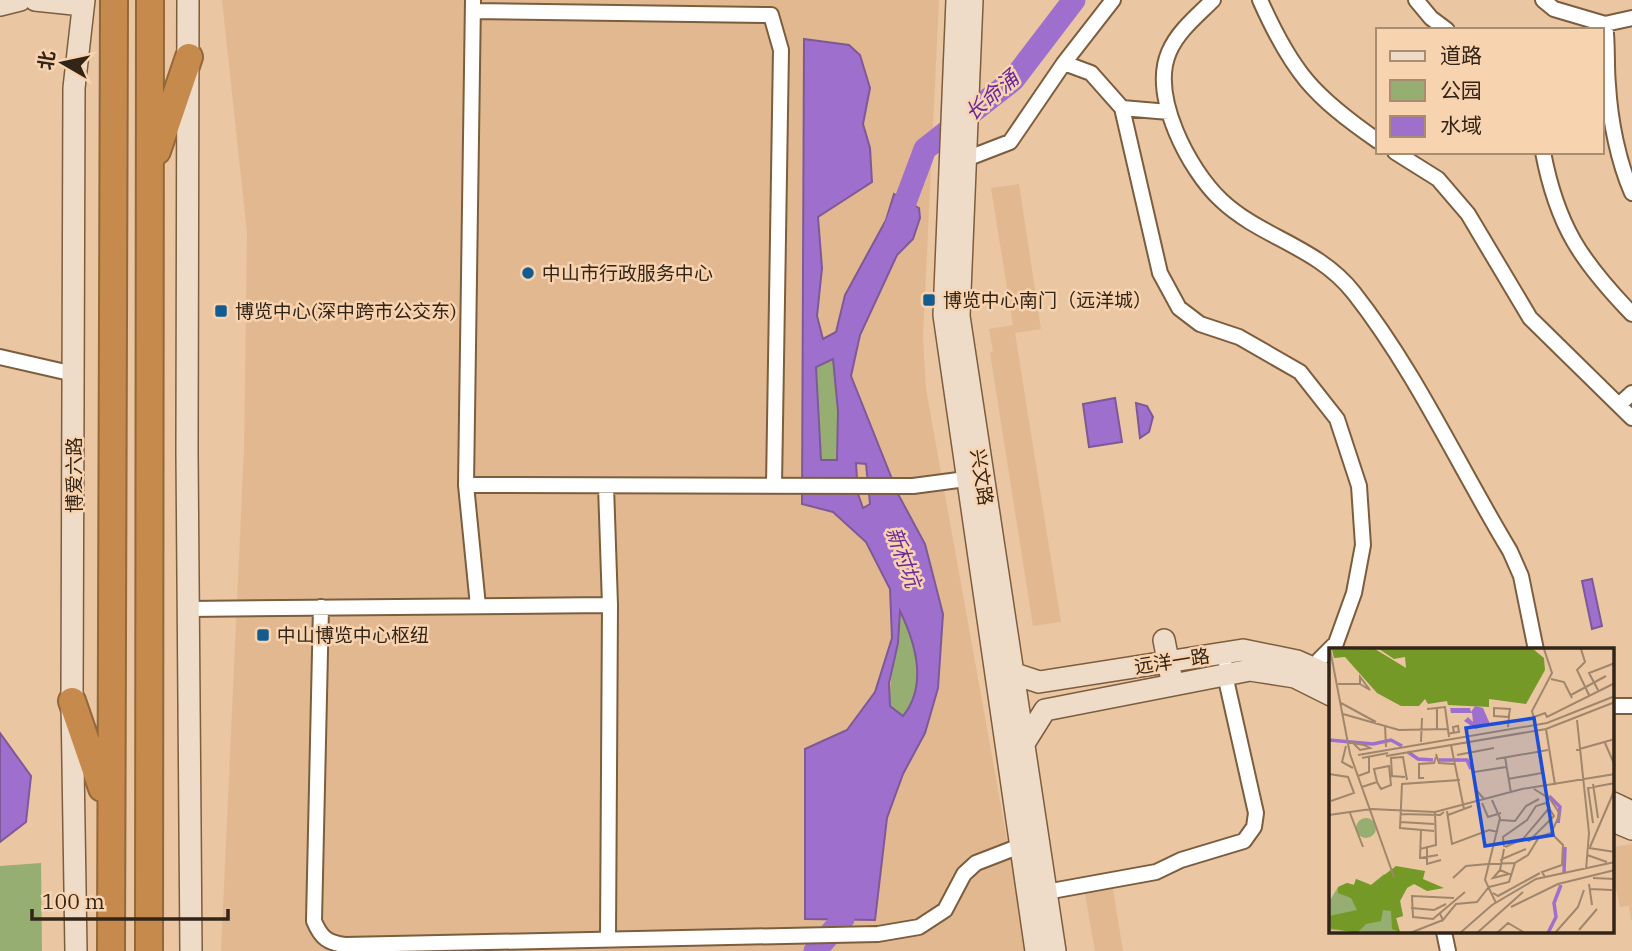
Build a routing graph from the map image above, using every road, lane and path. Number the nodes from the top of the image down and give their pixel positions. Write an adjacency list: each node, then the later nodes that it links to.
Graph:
1 (20, 0): 14 (street)
2 (35, 0): 13 (street)
3 (114, 0): 60 (highway, 博爱六路)
4 (150, 0): 28 (highway)
5 (188, 0): 19 (street)
6 (957, 0): 21 (street, 兴文路)
7 (972, 0): 21 (street, 兴文路)
8 (1113, 0): 20 (street)
9 (1213, 0): 23 (street)
10 (1260, 0): 24 (street)
11 (1416, 0): 18 (street)
12 (1543, 0): 17 (street)
13 (84, 3): 32 (street, 博爱六路)
14 (0, 5)
15 (473, 5): 37 (street); 39 (street)
16 (1632, 18): 17 (street)
17 (1605, 24): 29 (street)
18 (1444, 28)
19 (189, 57): 28 (highway); 43 (street)
20 (1064, 63): 22 (street); 25 (street)
21 (960, 100): 25 (street, 兴文路)
22 (1122, 108): 23 (street); 45 (street)
23 (1169, 112): 46 (street)
24 (1376, 140)
25 (961, 148): 36 (street, 兴文路); 50 (street, 兴文路)
26 (1398, 154): 34 (street)
27 (1544, 154): 30 (street)
28 (150, 172): 66 (highway)
29 (1632, 193)
30 (1632, 314)
31 (0, 357): 32 (street)
32 (74, 374): 55 (street, 博爱六路)
33 (1632, 393): 34 (street)
34 (1620, 404): 35 (street)
35 (1632, 418)
36 (966, 480): 39 (street); 64 (street, 兴文路)
37 (466, 485): 38 (street); 41 (street)
38 (606, 485): 39 (street); 40 (street)
39 (774, 486)
40 (610, 605): 41 (street); 67 (street)
41 (478, 606): 42 (street)
42 (321, 607): 43 (street); 68 (street)
43 (188, 609): 73 (street)
44 (1164, 640): 49 (street)
45 (1333, 648)
46 (1536, 648)
47 (1228, 653): 49 (street, 远洋一路); 51 (street, 远洋一路); 52 (street)
48 (1329, 655): 51 (street)
49 (1169, 662): 50 (street, 远洋一路); 53 (street)
50 (1012, 673): 58 (street, 兴文路)
51 (1319, 673): 52 (street, 远洋一路); 54 (street, 远洋一路)
52 (1225, 675): 53 (street); 65 (street)
53 (1173, 685): 58 (street)
54 (1329, 691)
55 (72, 701): 60 (highway); 69 (street, 博爱六路)
56 (1614, 706): 57 (street)
57 (1632, 706)
58 (1023, 745): 65 (street, 兴文路)
59 (1614, 803): 61 (street)
60 (109, 808): 70 (highway, 博爱六路)
61 (1632, 812)
62 (1614, 821): 63 (street)
63 (1632, 829)
64 (1020, 846): 67 (street); 74 (street, 兴文路)
65 (1046, 892): 75 (street, 兴文路)
66 (149, 911): 71 (highway); 72 (highway)
67 (608, 937): 68 (street)
68 (345, 948)
69 (76, 951)
70 (111, 951)
71 (149, 951)
72 (167, 951)
73 (191, 951)
74 (1036, 951)
75 (1055, 951)

